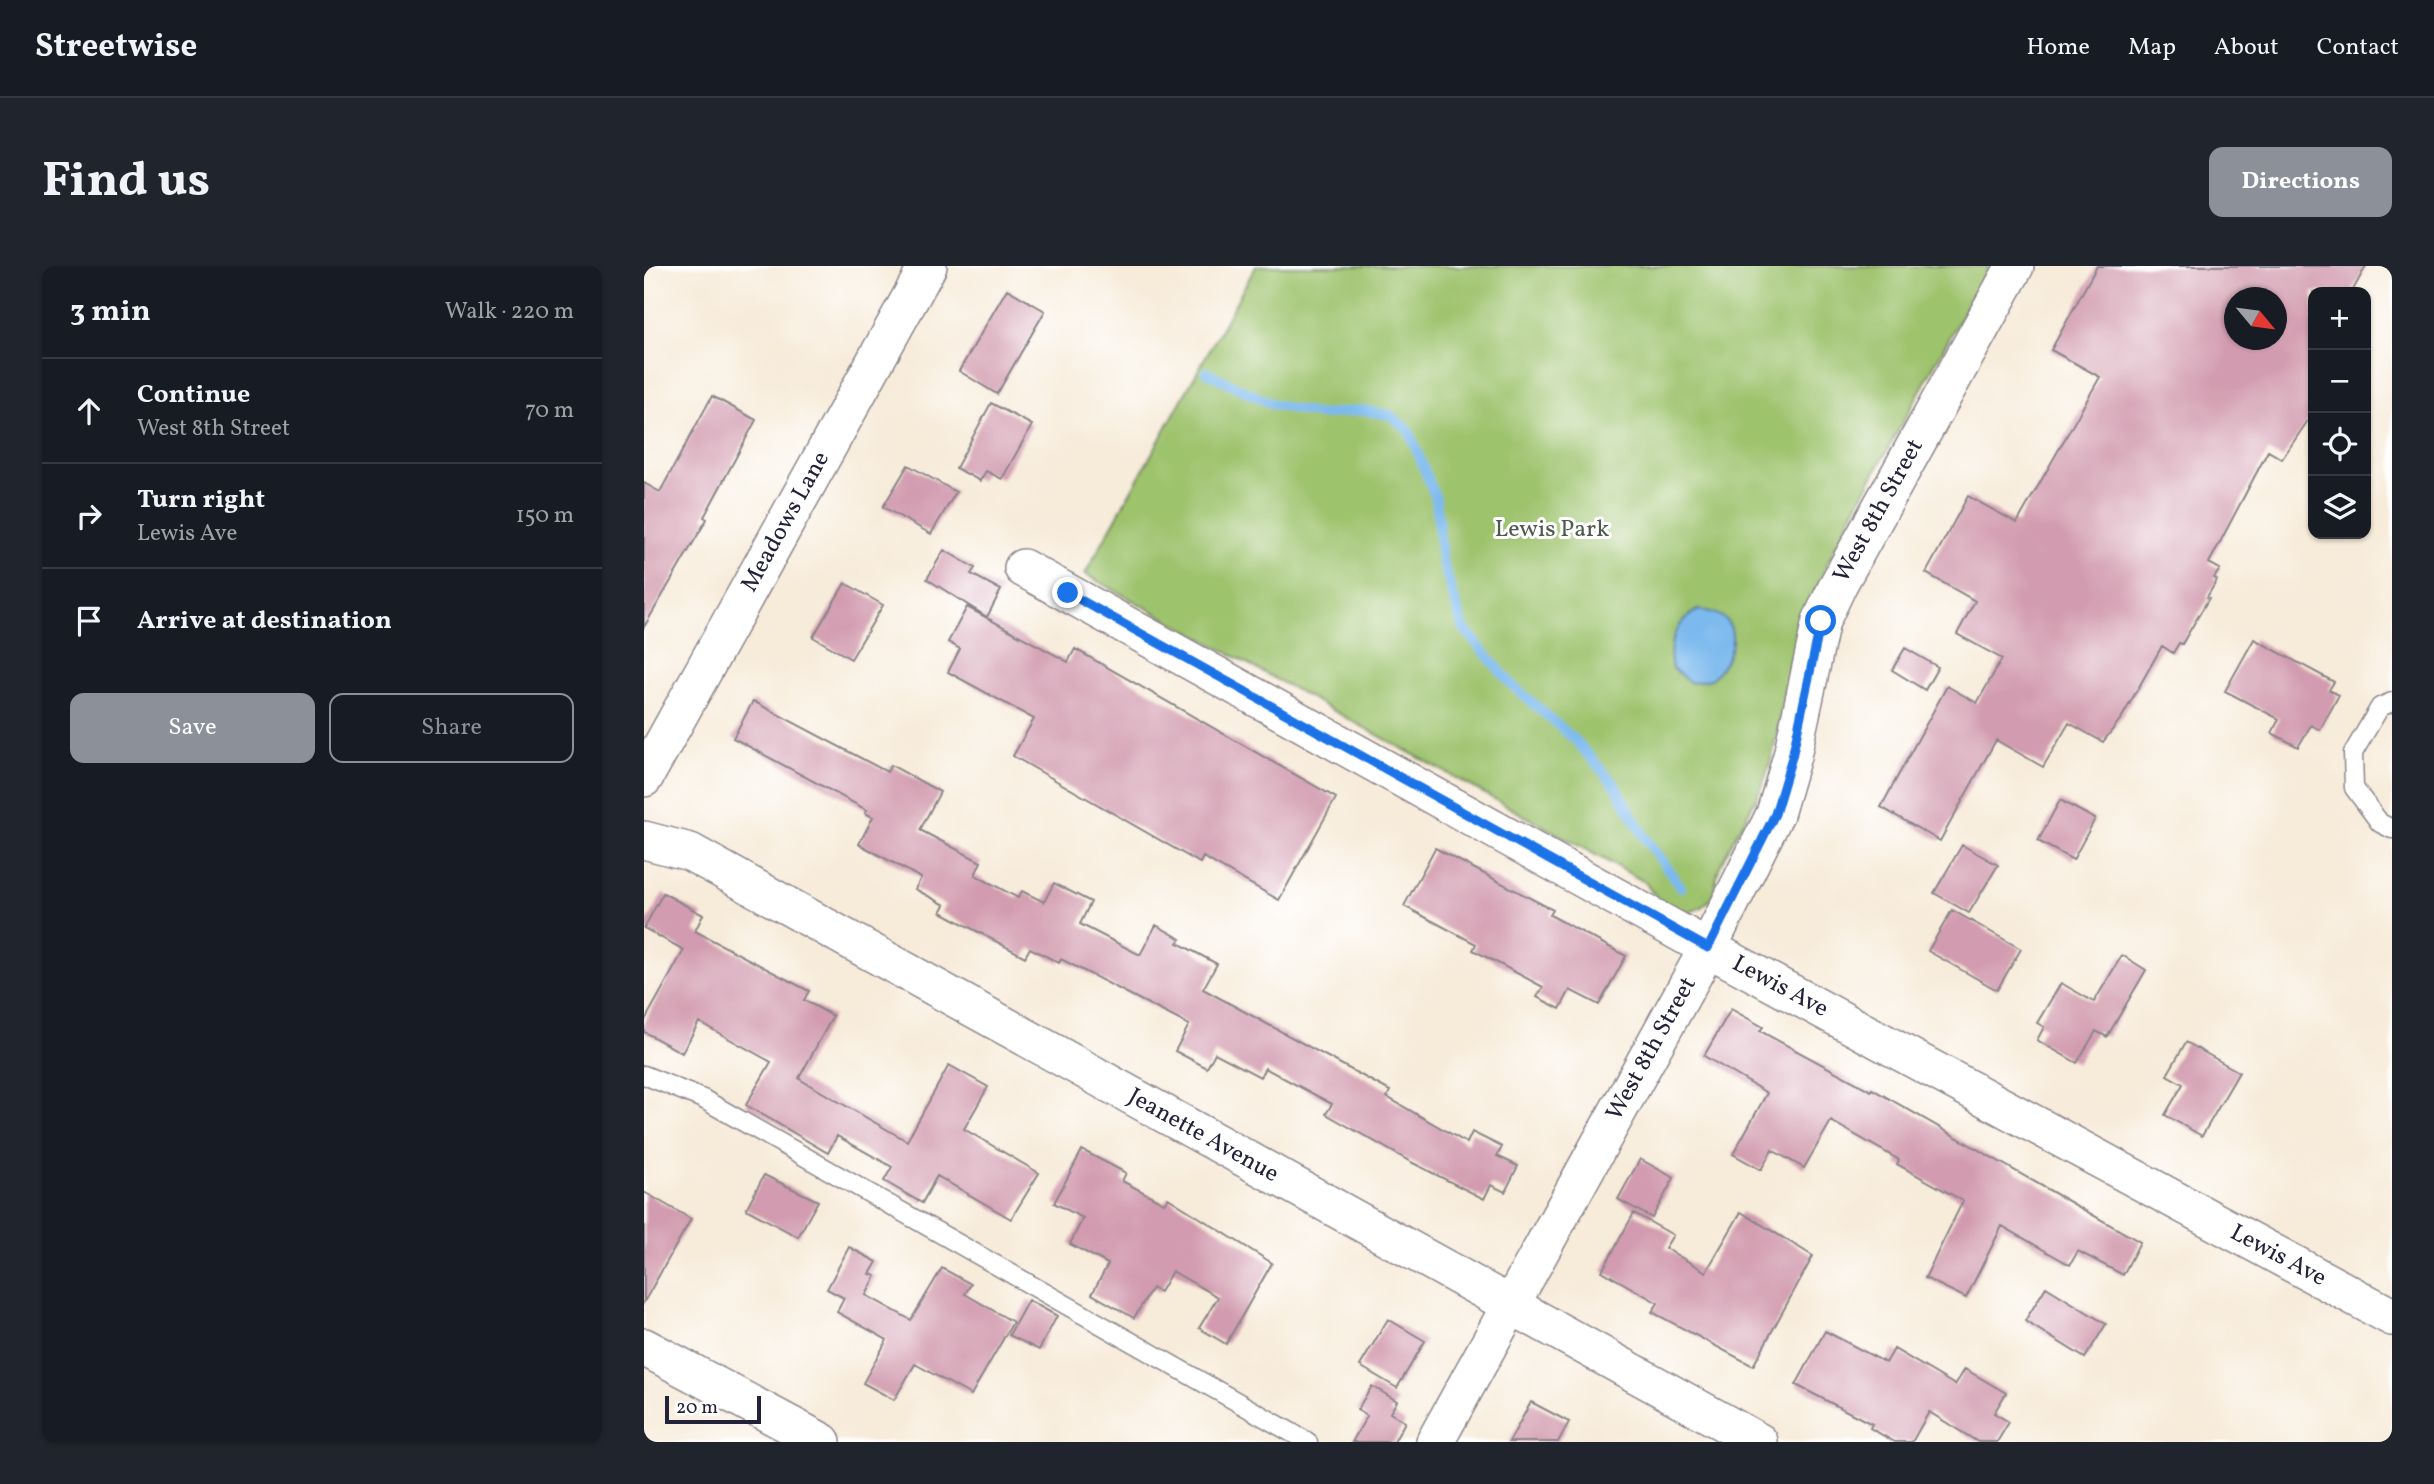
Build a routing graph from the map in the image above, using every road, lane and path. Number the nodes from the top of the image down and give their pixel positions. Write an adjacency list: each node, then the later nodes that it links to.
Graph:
1 (928, 266): 5 (street, Meadows Lane)
2 (2015, 266): 8 (street, West 8th Street)
3 (1023, 568): 8 (street, Lewis Ave)
4 (2392, 702): 6 (lane)
5 (644, 778)
6 (2392, 829)
7 (644, 840): 10 (street, Jeanette Avenue)
8 (1708, 948): 10 (street, West 8th Street); 11 (street, Lewis Ave)
9 (644, 1075): 14 (lane)
10 (1510, 1306): 15 (street, West 8th Street); 16 (street, Jeanette Avenue)
11 (2392, 1317)
12 (644, 1348): 13 (street)
13 (821, 1442)
14 (1308, 1442)
15 (1435, 1442)
16 (1759, 1442)

